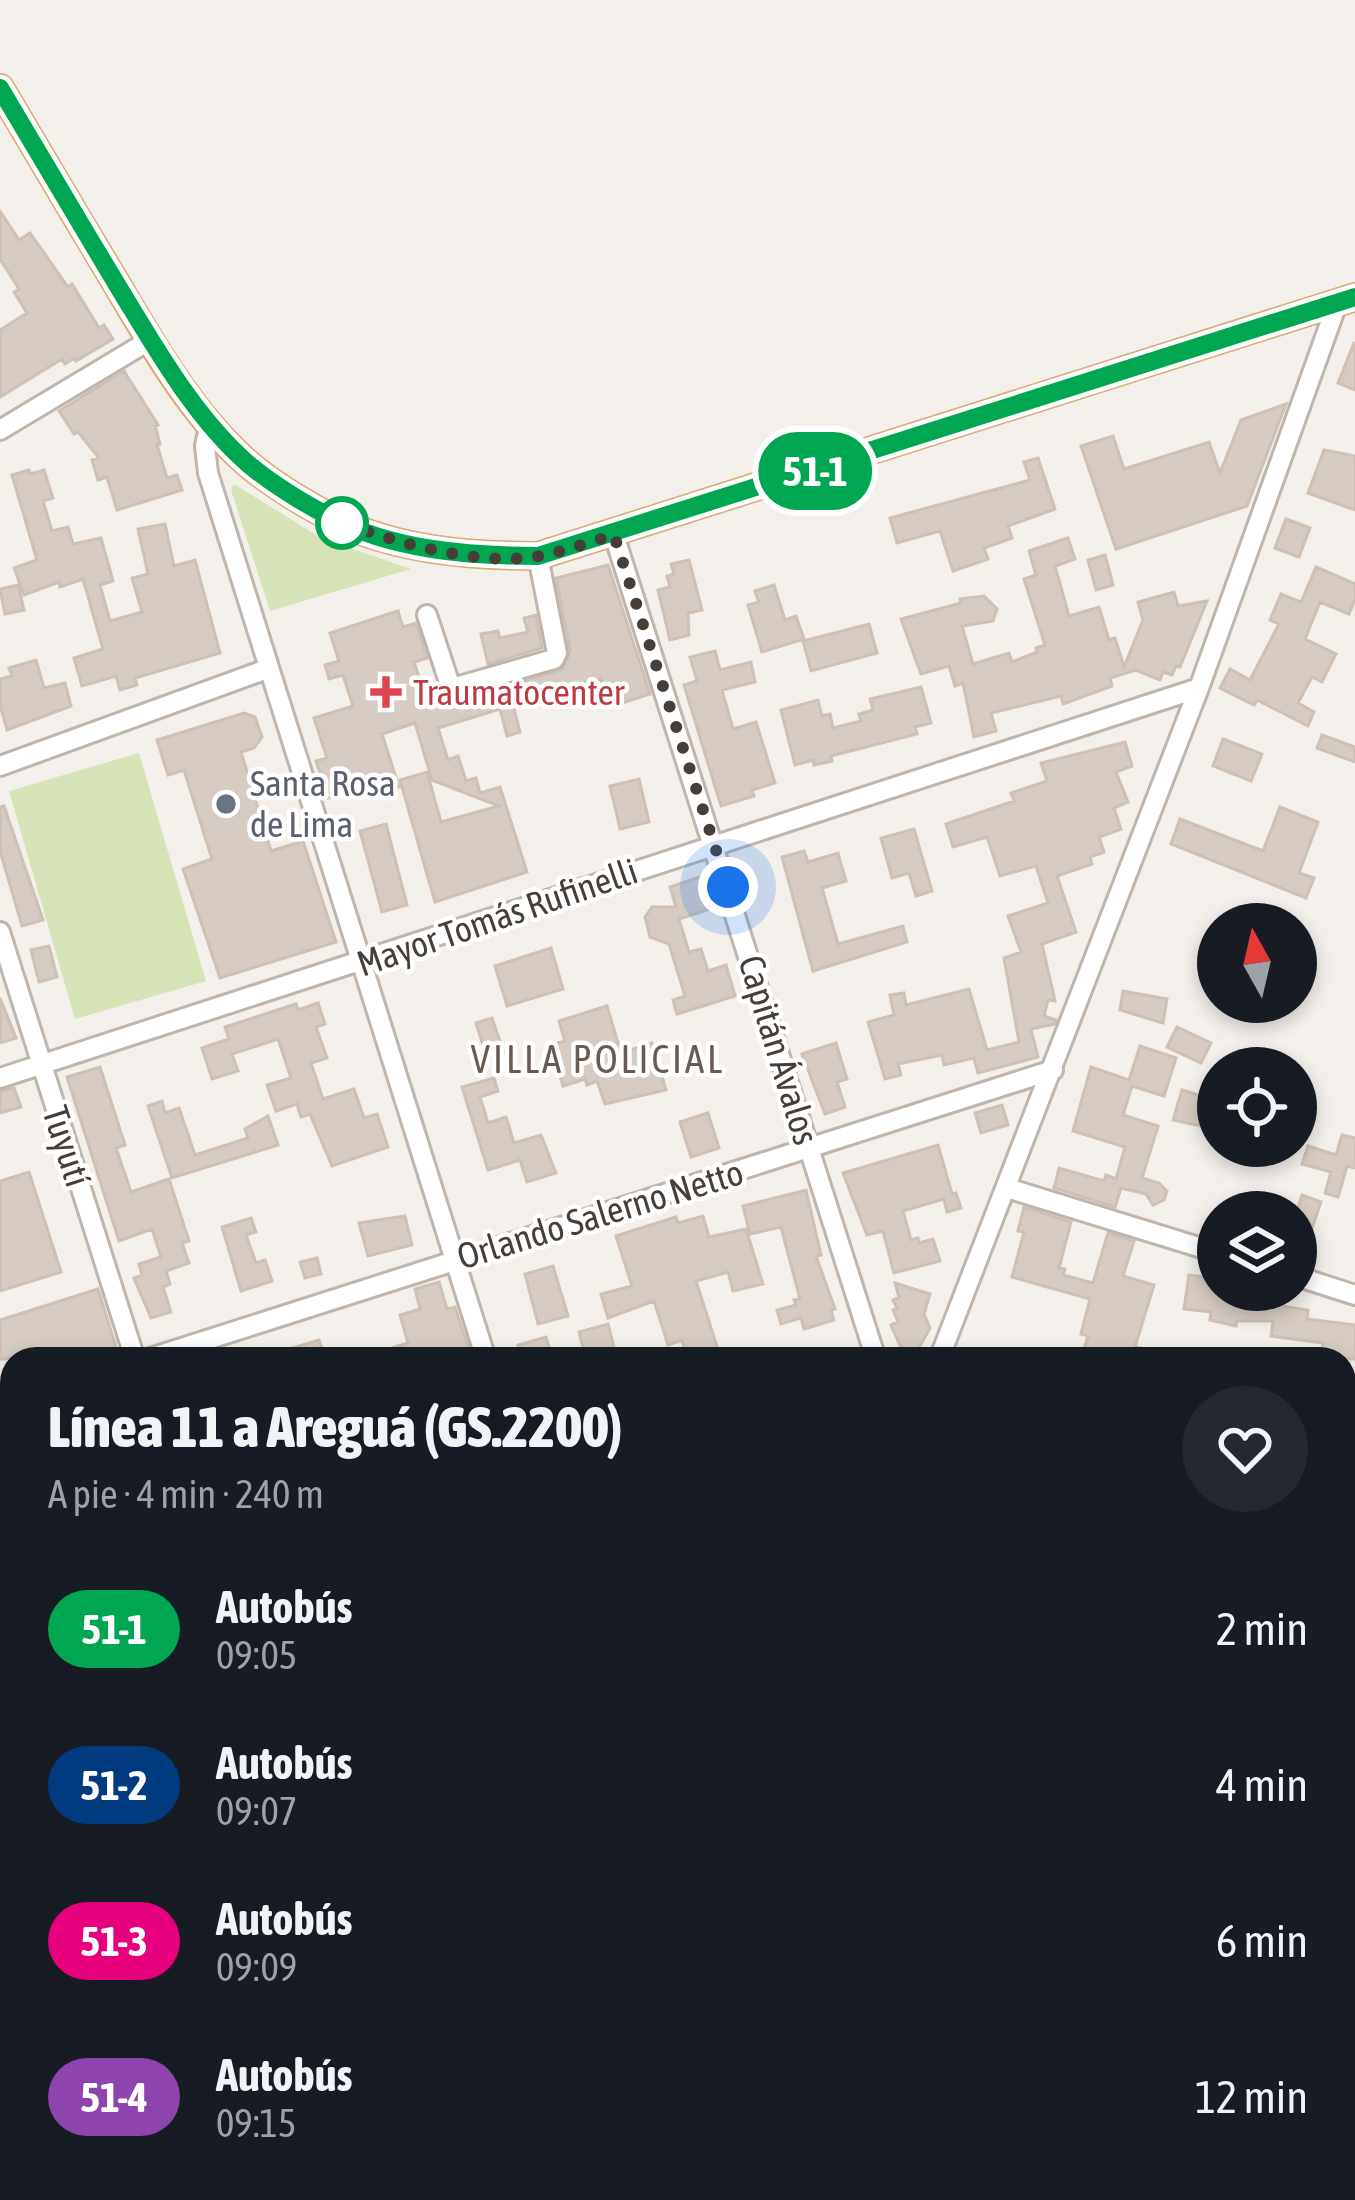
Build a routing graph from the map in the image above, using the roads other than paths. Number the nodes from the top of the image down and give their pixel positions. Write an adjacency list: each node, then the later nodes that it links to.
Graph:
1 (0, 88): 3 (main road)
2 (1346, 301): 6 (main road); 10 (street)
3 (150, 340): 4 (main road); 5 (street)
4 (210, 423): 7 (main road); 9 (street)
5 (0, 430)
6 (614, 535): 7 (main road); 12 (street, Capitán Ávalos)
7 (538, 556): 8 (street)
8 (427, 615)
9 (266, 669): 11 (street); 14 (street)
10 (1199, 688): 12 (street, Mayor Tomás Rufinelli); 16 (street)
11 (0, 766)
12 (714, 844): 14 (street, Mayor Tomás Rufinelli); 18 (street, Capitán Ávalos)
13 (0, 932): 15 (street, Tuyutí)
14 (360, 963): 15 (street, Mayor Tomás Rufinelli); 21 (street)
15 (41, 1065): 17 (street, Mayor Tomás Rufinelli); 24 (street, Tuyutí)
16 (1053, 1070): 18 (street, Orlando Salerno Netto); 19 (street)
17 (0, 1078)
18 (810, 1148): 21 (street, Orlando Salerno Netto); 27 (street, Capitán Ávalos)
19 (1007, 1188): 20 (street); 28 (street)
20 (1197, 1246)
21 (456, 1258): 25 (street, Orlando Salerno Netto); 26 (street)
22 (1317, 1282): 23 (street)
23 (1355, 1294)
24 (131, 1347)
25 (183, 1347)
26 (482, 1347)
27 (871, 1347)
28 (944, 1347)

